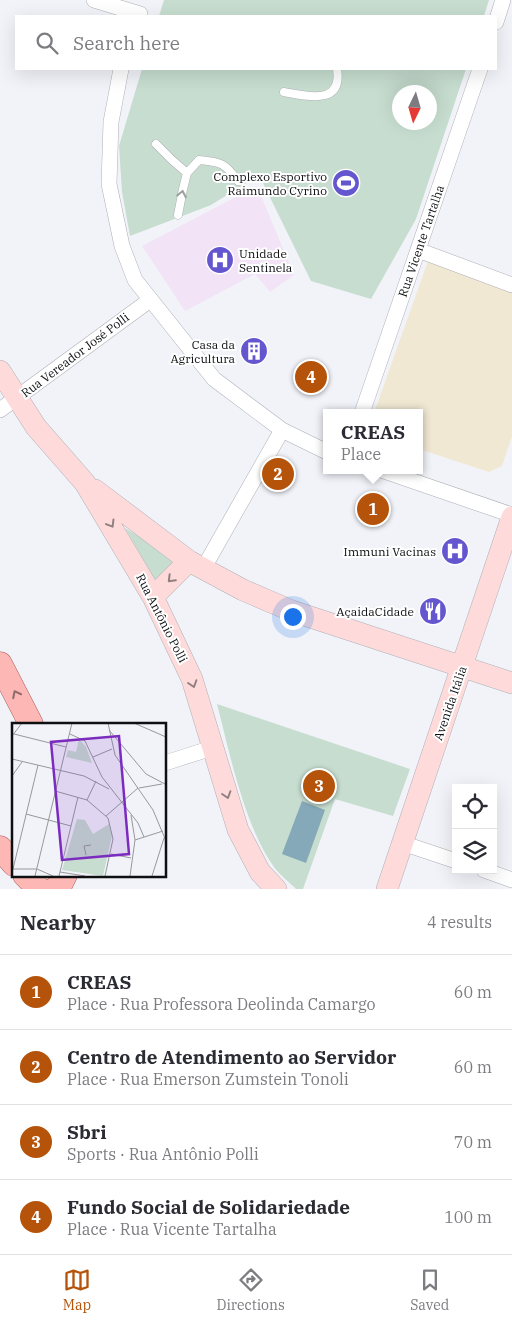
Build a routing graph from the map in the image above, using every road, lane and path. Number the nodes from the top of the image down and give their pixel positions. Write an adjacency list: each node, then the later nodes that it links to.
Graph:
1 (94, 0): 3 (street)
2 (503, 0): 4 (street)
3 (141, 10)
4 (497, 19)
5 (121, 70): 15 (street)
6 (337, 70): 8 (lane)
7 (480, 70): 13 (street, Rua Vicente Tartalha)
8 (284, 92)
9 (156, 144): 10 (lane)
10 (187, 173): 11 (lane); 12 (lane, one-way to 10)
11 (238, 180)
12 (178, 215)
13 (418, 250): 14 (street); 18 (street, Rua Vicente Tartalha)
14 (512, 285)
15 (150, 300): 17 (street, Rua Vereador José Polli); 20 (street)
16 (0, 371): 17 (main road, Rua Antônio Polli)
17 (17, 398): 19 (street, Rua Vereador José Polli); 23 (main road, Rua Antônio Polli)
18 (363, 409)
19 (0, 410)
20 (282, 430): 21 (street); 25 (street)
21 (323, 450)
22 (392, 474): 24 (street)
23 (85, 483): 25 (main road); 26 (main road, Rua Antônio Polli, one-way to 26)
24 (512, 516): 28 (main road, Avenida Itália)
25 (196, 565): 26 (main road, one-way to 26); 28 (main road)
26 (153, 597): 31 (main road, Rua Antônio Polli, one-way to 31)
27 (0, 664): 30 (main road, one-way to 27)
28 (462, 666): 29 (main road); 33 (main road, Avenida Itália)
29 (512, 683)
30 (30, 723)
31 (212, 748): 32 (street); 45 (main road, Rua Antônio Polli, one-way to 45)
32 (166, 763)
33 (402, 843): 35 (street); 46 (main road, Avenida Itália)
34 (0, 848): 36 (main road)
35 (452, 860)
36 (12, 862)
37 (495, 874): 41 (street)
38 (26, 876): 42 (main road)
39 (64, 876): 43 (main road)
40 (71, 876): 44 (main road)
41 (512, 880)
42 (39, 889)
43 (55, 889)
44 (73, 889)
45 (276, 889)
46 (386, 889)

